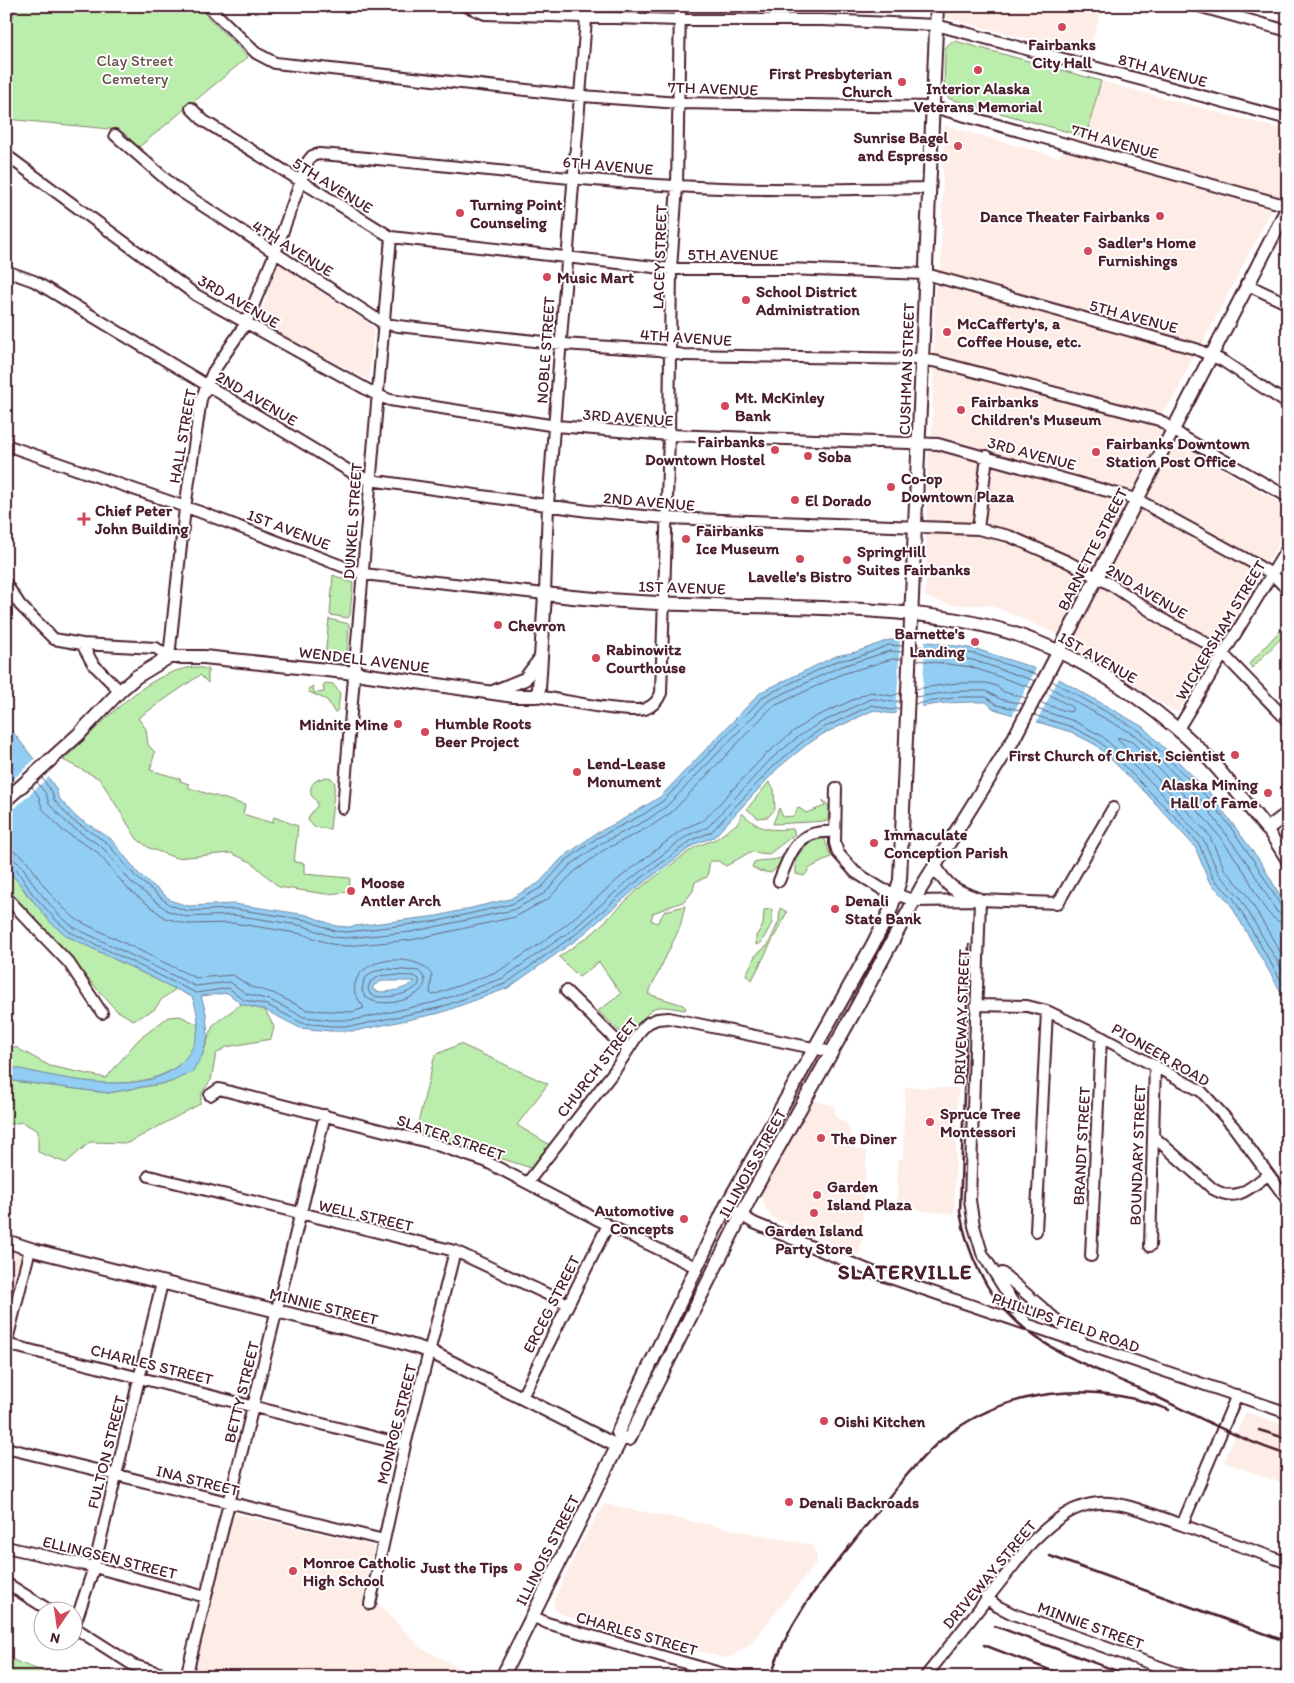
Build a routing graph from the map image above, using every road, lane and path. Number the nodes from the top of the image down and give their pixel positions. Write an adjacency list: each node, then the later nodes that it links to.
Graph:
1 (8, 6): 8 (street)
2 (208, 6): 12 (street, 7TH AVENUE)
3 (466, 6): 7 (street, 8TH AVENUE)
4 (680, 6): 9 (street, LACEY STREET)
5 (937, 6): 10 (main road, CUSHMAN STREET)
6 (1198, 6): 11 (street)
7 (587, 11): 9 (street, 8TH AVENUE); 12 (street, NOBLE STREET)
8 (6, 17)
9 (679, 20): 10 (street, 8TH AVENUE); 13 (street, LACEY STREET)
10 (936, 25): 14 (main road, CUSHMAN STREET); 16 (street, 8TH AVENUE)
11 (1288, 31)
12 (582, 96): 13 (street, 7TH AVENUE); 19 (street, NOBLE STREET)
13 (679, 103): 14 (street, 7TH AVENUE); 21 (street, LACEY STREET)
14 (934, 107): 22 (main road, CUSHMAN STREET); 23 (street, 7TH AVENUE)
15 (191, 108): 20 (street, 5TH AVENUE)
16 (1288, 119)
17 (115, 135): 25 (street, 4TH AVENUE)
18 (6, 156): 33 (street, 3RD AVENUE)
19 (574, 178): 20 (street, 6TH AVENUE); 21 (street, 6TH AVENUE); 26 (street, NOBLE STREET)
20 (300, 181): 24 (street, 5TH AVENUE); 25 (street, HALL STREET)
21 (677, 186): 22 (street, 6TH AVENUE); 27 (street, LACEY STREET)
22 (930, 188): 29 (main road, CUSHMAN STREET)
23 (1288, 206): 30 (main road, BARNETTE STREET)
24 (392, 237): 26 (street, 5TH AVENUE); 32 (street, DUNKEL STREET)
25 (275, 253): 32 (street, 4TH AVENUE); 33 (street, HALL STREET)
26 (568, 258): 27 (street, 5TH AVENUE); 34 (street, NOBLE STREET)
27 (672, 269): 29 (street, 5TH AVENUE); 35 (street, LACEY STREET)
28 (6, 271): 38 (street, 2ND AVENUE)
29 (926, 274): 36 (street, 5TH AVENUE); 37 (main road, CUSHMAN STREET)
30 (1246, 284): 31 (street); 36 (main road, BARNETTE STREET)
31 (1288, 304)
32 (383, 323): 34 (street, 4TH AVENUE); 39 (street, DUNKEL STREET)
33 (246, 324): 38 (street, HALL STREET); 39 (street, 3RD AVENUE)
34 (562, 344): 35 (street, 4TH AVENUE); 41 (street, NOBLE STREET)
35 (671, 352): 37 (street, 4TH AVENUE); 43 (street, LACEY STREET)
36 (1210, 354): 40 (street, 5TH AVENUE); 42 (main road, BARNETTE STREET)
37 (922, 359): 42 (street, 4TH AVENUE); 44 (main road, CUSHMAN STREET)
38 (206, 385): 47 (street, 2ND AVENUE); 51 (street, HALL STREET)
39 (377, 395): 41 (street, 3RD AVENUE); 47 (street, DUNKEL STREET)
40 (1288, 404)
41 (556, 426): 43 (street, 3RD AVENUE); 50 (street, NOBLE STREET)
42 (1172, 428): 48 (street, 4TH AVENUE); 49 (main road, BARNETTE STREET)
43 (670, 436): 44 (street, 3RD AVENUE); 52 (street, LACEY STREET)
44 (919, 442): 46 (street, 3RD AVENUE); 53 (main road, CUSHMAN STREET)
45 (6, 445): 51 (street, 1ST AVENUE)
46 (987, 456): 49 (street, 3RD AVENUE); 54 (street)
47 (370, 480): 50 (street, 2ND AVENUE); 56 (street, DUNKEL STREET)
48 (1288, 497)
49 (1136, 499): 57 (street, 3RD AVENUE); 58 (main road, BARNETTE STREET)
50 (548, 505): 52 (street, 2ND AVENUE); 61 (street, NOBLE STREET)
51 (184, 508): 56 (street, 1ST AVENUE); 67 (street, HALL STREET)
52 (666, 518): 53 (street, 2ND AVENUE); 62 (street, LACEY STREET)
53 (915, 526): 54 (street, 2ND AVENUE); 63 (main road, CUSHMAN STREET)
54 (978, 529): 58 (street, 2ND AVENUE)
55 (1288, 547): 57 (street, WICKERSHAM STREET)
56 (363, 574): 61 (street, 1ST AVENUE); 69 (street, DUNKEL STREET)
57 (1272, 574): 60 (street, 3RD AVENUE); 66 (street, WICKERSHAM STREET)
58 (1096, 577): 65 (main road, BARNETTE STREET); 66 (street, 2ND AVENUE)
59 (6, 584): 64 (street, WENDELL AVENUE)
60 (1288, 590)
61 (545, 594): 62 (main road, 1ST AVENUE); 68 (main road, NOBLE STREET)
62 (664, 604): 63 (main road, 1ST AVENUE); 73 (street, LACEY STREET)
63 (911, 620): 65 (main road, 1ST AVENUE); 86 (main road, CUSHMAN STREET)
64 (82, 644): 67 (street, WENDELL AVENUE); 70 (street)
65 (1059, 650): 75 (main road, 1ST AVENUE); 84 (main road, BARNETTE STREET)
66 (1224, 655): 74 (street, 2ND AVENUE); 75 (street, WICKERSHAM STREET)
67 (169, 657): 69 (main road, WENDELL AVENUE); 70 (main road)
68 (540, 659): 71 (main road); 72 (main road, NOBLE STREET)
69 (355, 673): 71 (main road, WENDELL AVENUE); 78 (street, DUNKEL STREET)
70 (120, 691): 77 (main road)
71 (493, 692): 72 (main road, WENDELL AVENUE)
72 (536, 696): 73 (street, WENDELL AVENUE)
73 (643, 709)
74 (1288, 720)
75 (1178, 729): 81 (main road, 1ST AVENUE)
76 (836, 788): 82 (street)
77 (6, 800)
78 (343, 808)
79 (1113, 808): 88 (street)
80 (1288, 813): 81 (main road)
81 (1267, 830): 83 (street, 1ST AVENUE)
82 (836, 832): 85 (street); 86 (street)
83 (1288, 862)
84 (935, 866): 88 (main road); 89 (main road, BARNETTE STREET)
85 (780, 882)
86 (896, 894): 89 (street); 96 (main road, ILLINOIS STREET)
87 (6, 897): 93 (street)
88 (980, 900): 89 (street); 91 (street, DRIVEWAY STREET)
89 (914, 901): 97 (main road, ILLINOIS STREET)
90 (566, 991): 95 (street)
91 (976, 1005): 92 (street, PIONEER ROAD); 115 (street, DRIVEWAY STREET)
92 (1047, 1011): 94 (street, PIONEER ROAD); 110 (street)
93 (102, 1013)
94 (1101, 1037): 98 (street, PIONEER ROAD); 116 (street, BRANDT STREET)
95 (628, 1048): 96 (street, CHURCH STREET); 104 (street, CHURCH STREET)
96 (814, 1048): 97 (street, CHURCH STREET); 106 (main road, ILLINOIS STREET)
97 (832, 1052): 108 (main road, ILLINOIS STREET)
98 (1154, 1065): 101 (street, BOUNDARY STREET); 102 (street, PIONEER ROAD)
99 (210, 1095): 100 (street, SLATER STREET)
100 (325, 1115): 104 (street, SLATER STREET); 107 (street, BETTY STREET)
101 (1153, 1136): 102 (street); 112 (street, BOUNDARY STREET)
102 (1268, 1175): 105 (street, PIONEER ROAD)
103 (149, 1176): 107 (street, WELL STREET)
104 (528, 1182): 109 (street, SLATER STREET)
105 (1288, 1201)
106 (726, 1206): 108 (street, PHILLIPS FIELD ROAD); 117 (main road, ILLINOIS STREET)
107 (301, 1215): 114 (street, WELL STREET); 120 (street, BETTY STREET)
108 (741, 1215): 121 (street, PHILLIPS FIELD ROAD); 130 (main road, ILLINOIS STREET)
109 (608, 1225): 117 (street, SLATER STREET); 119 (street, ERCEG STREET)
110 (1036, 1231)
111 (6, 1241): 113 (main road, MINNIE STREET)
112 (1150, 1246)
113 (30, 1249): 118 (main road, MINNIE STREET); 122 (street)
114 (455, 1251): 119 (street, WELL STREET); 124 (street, MONROE STREET)
115 (982, 1253): 121 (street, DRIVEWAY STREET); 123 (street, DRIVEWAY STREET)
116 (1091, 1256)
117 (696, 1267): 130 (main road, ILLINOIS STREET)
118 (162, 1283): 120 (main road, MINNIE STREET); 125 (street, FULTON STREET)
119 (568, 1304): 127 (street, ERCEG STREET)
120 (277, 1312): 124 (main road, MINNIE STREET); 128 (street, BETTY STREET)
121 (1027, 1325): 123 (street, PHILLIPS FIELD ROAD)
122 (6, 1344): 125 (street, CHARLES STREET)
123 (1093, 1346): 126 (street, PHILLIPS FIELD ROAD)
124 (429, 1351): 127 (main road, MINNIE STREET); 131 (street, MONROE STREET)
125 (140, 1377): 128 (street, CHARLES STREET); 133 (street, FULTON STREET)
126 (1237, 1395): 129 (street, PHILLIPS FIELD ROAD); 135 (street)
127 (522, 1397): 130 (main road, MINNIE STREET)
128 (252, 1406): 131 (street, CHARLES STREET); 134 (street, BETTY STREET)
129 (1288, 1413)
130 (619, 1442): 146 (main road, ILLINOIS STREET)
131 (406, 1445): 136 (street, MONROE STREET)
132 (6, 1448): 133 (street, INA STREET)
133 (116, 1475): 134 (street, INA STREET); 139 (street, FULTON STREET)
134 (228, 1503): 136 (street, INA STREET); 141 (street, BETTY STREET)
135 (1182, 1526): 138 (street); 142 (street, DRIVEWAY STREET)
136 (384, 1540): 145 (street, MONROE STREET)
137 (6, 1547): 139 (street, ELLINGSEN STREET)
138 (1288, 1564)
139 (94, 1567): 141 (street, ELLINGSEN STREET); 144 (street, FULTON STREET)
140 (6, 1583): 143 (street)
141 (206, 1597): 150 (street, BETTY STREET)
142 (986, 1597): 153 (street, DRIVEWAY STREET); 154 (street, MINNIE STREET)
143 (32, 1600)
144 (82, 1601)
145 (370, 1604)
146 (532, 1616): 151 (main road, ILLINOIS STREET); 152 (street, CHARLES STREET)
147 (82, 1633): 149 (street)
148 (1288, 1670): 155 (street)
149 (172, 1677)
150 (186, 1677)
151 (502, 1677)
152 (734, 1677)
153 (925, 1677)
154 (1188, 1677)
155 (1285, 1677)

